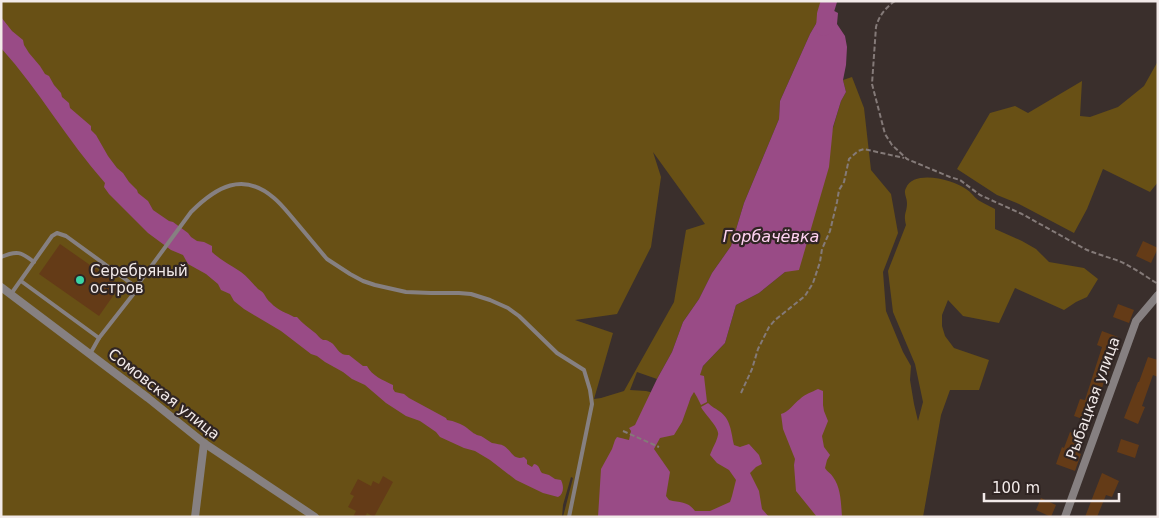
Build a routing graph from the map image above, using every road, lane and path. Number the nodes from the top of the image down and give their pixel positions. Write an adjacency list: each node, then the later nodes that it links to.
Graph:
1 (894, 1): 2 (path)
2 (907, 159): 6 (path); 13 (path)
3 (1, 257): 4 (lane)
4 (34, 262): 5 (lane); 8 (lane)
5 (21, 281): 9 (lane); 11 (lane)
6 (1158, 284)
7 (1, 287): 9 (street, Сомовская улица)
8 (136, 287): 11 (lane); 19 (lane)
9 (11, 294): 12 (street, Сомовская улица)
10 (1158, 294): 20 (street, Рыбацкая улица)
11 (99, 338): 12 (lane)
12 (90, 354): 15 (street, Сомовская улица)
13 (741, 393)
14 (623, 431): 16 (path)
15 (204, 443): 17 (street); 18 (street, Сомовская улица)
16 (659, 447)
17 (195, 517)
18 (315, 517)
19 (569, 517)
20 (1065, 517)

